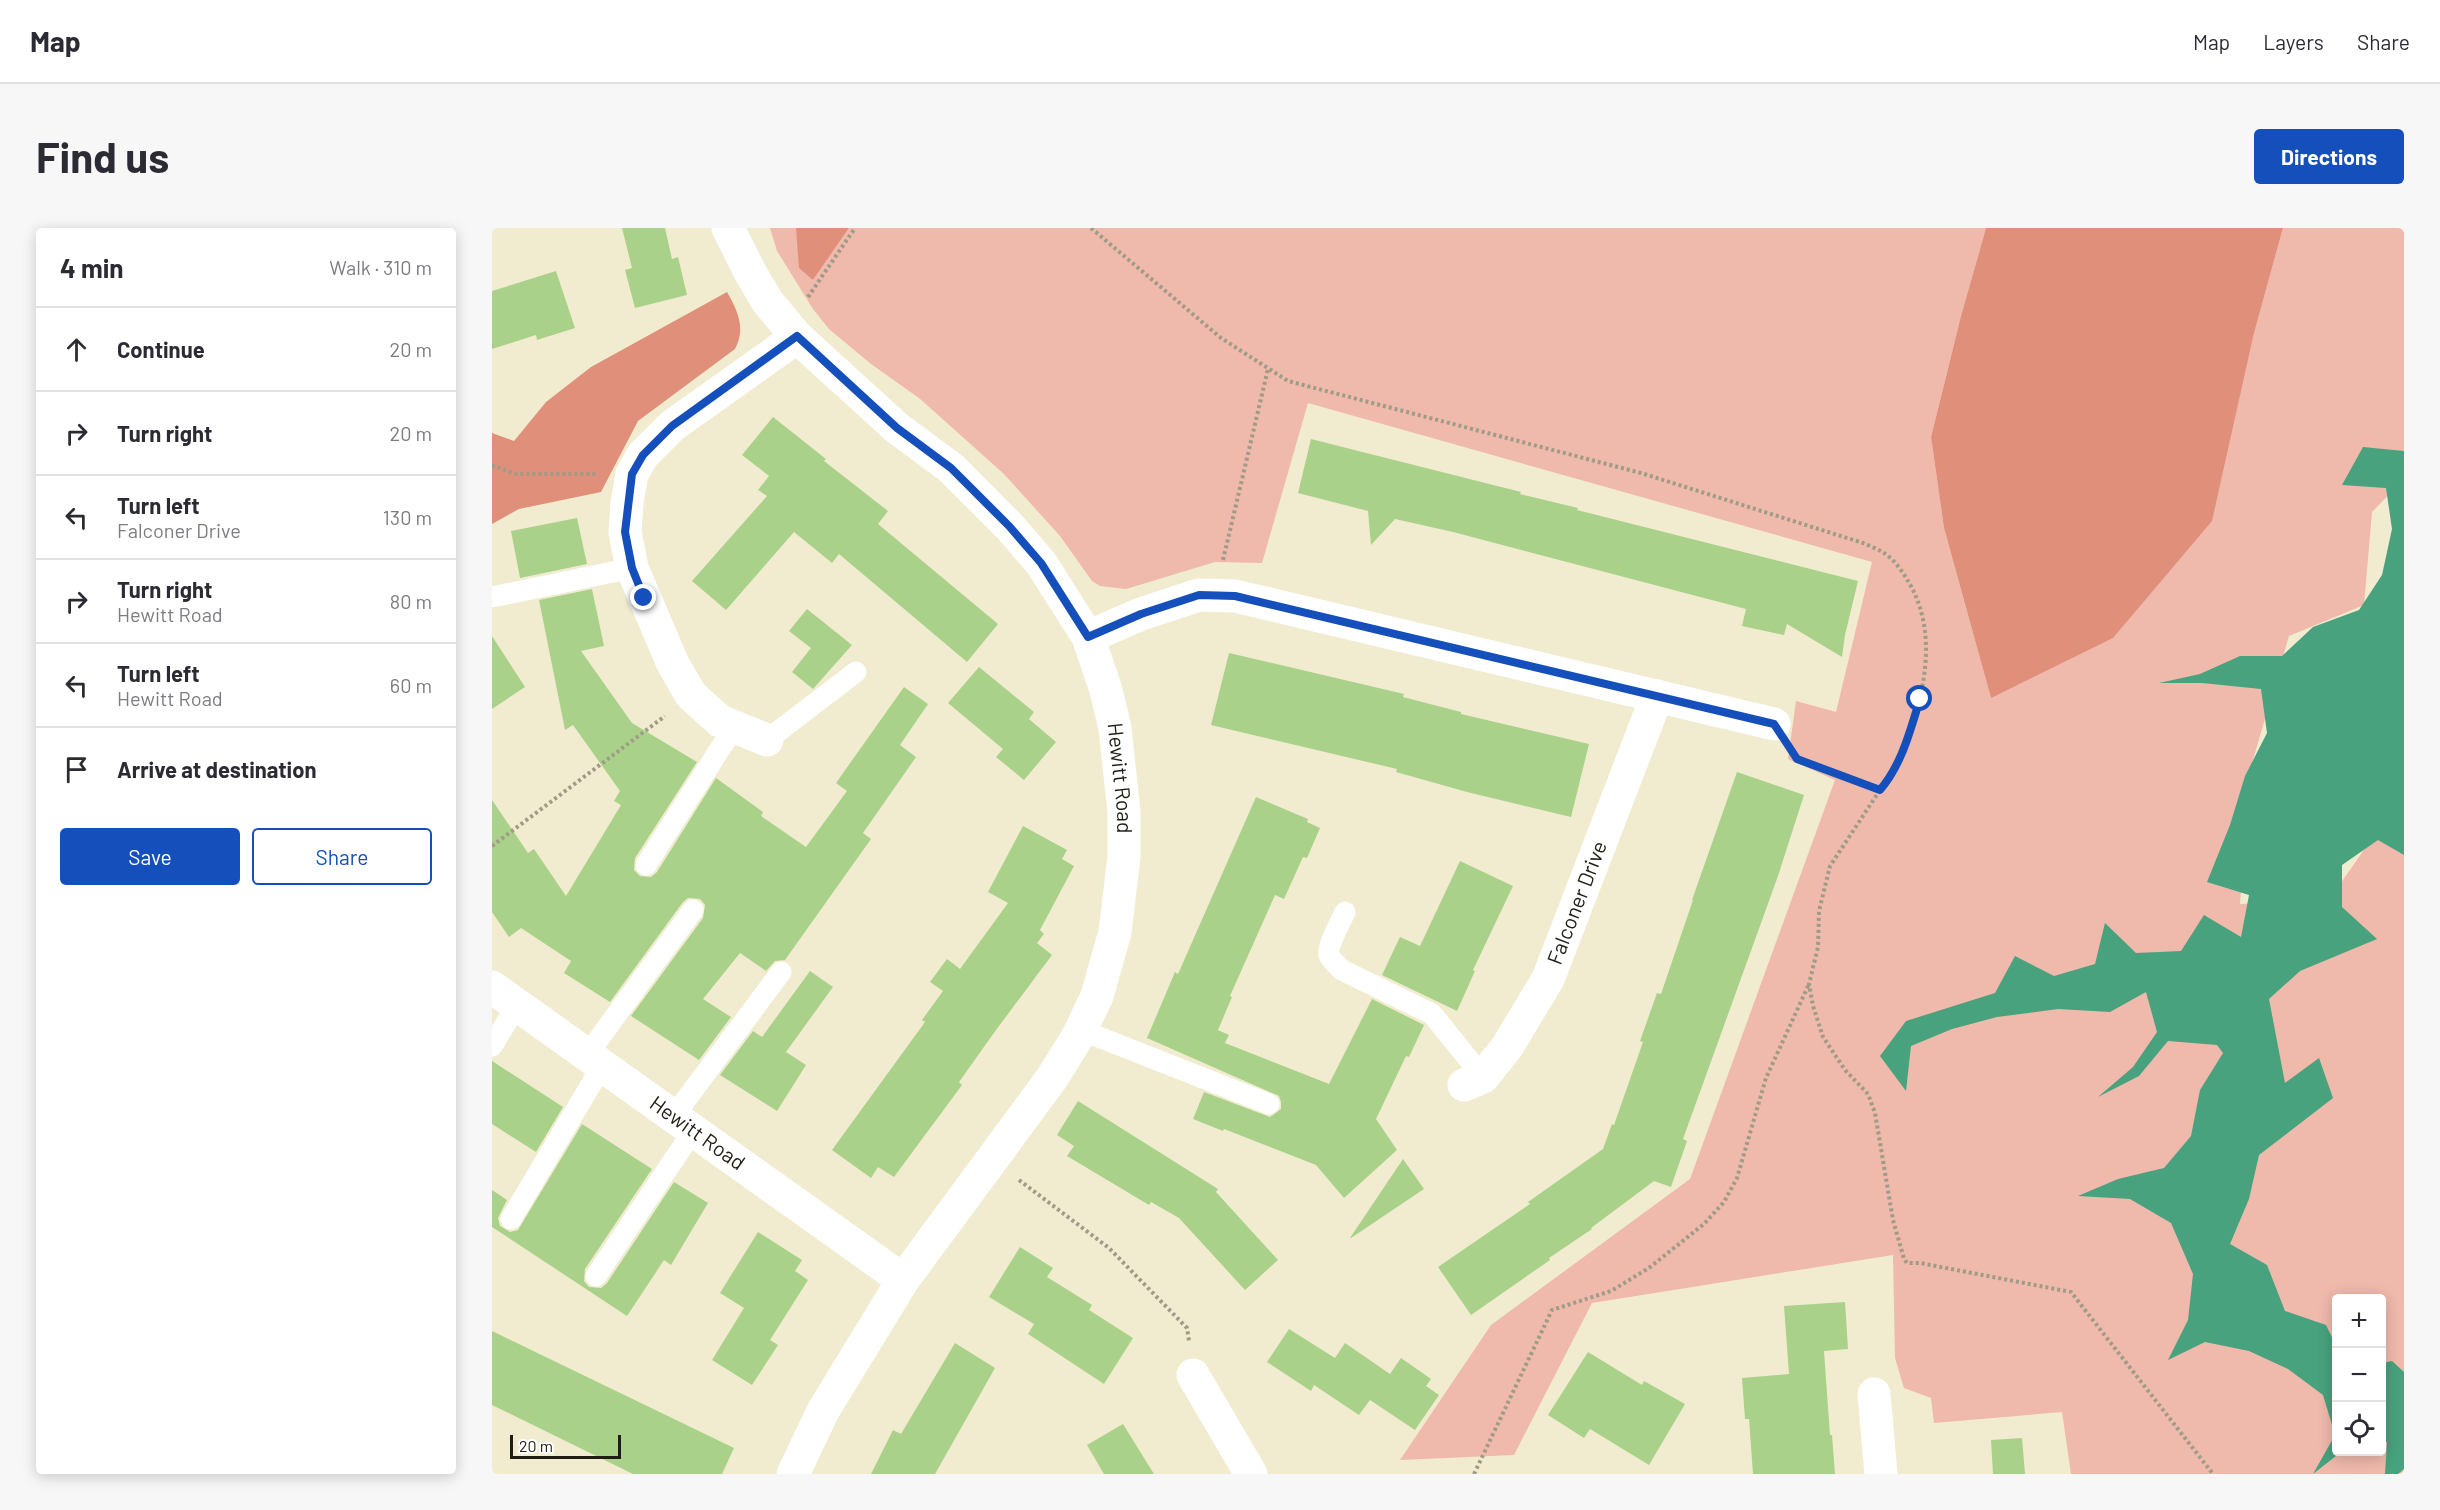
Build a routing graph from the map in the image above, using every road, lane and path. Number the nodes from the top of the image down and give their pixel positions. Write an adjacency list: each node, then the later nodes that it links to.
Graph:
1 (855, 228): 4 (path)
2 (1091, 228): 5 (path)
3 (730, 234): 4 (street, Hewitt Road)
4 (793, 331): 7 (street); 11 (street, Hewitt Road)
5 (1268, 369): 9 (path); 18 (path)
6 (492, 465): 7 (path)
7 (632, 474): 8 (street)
8 (632, 568): 10 (lane); 13 (street)
9 (1214, 595): 11 (street); 14 (street)
10 (492, 597)
11 (1088, 637): 26 (street, Hewitt Road)
12 (856, 672): 17 (lane)
13 (692, 695): 16 (street); 19 (path)
14 (1657, 696): 15 (street); 29 (street, Falconer Drive)
15 (1774, 724): 18 (path)
16 (734, 727): 17 (street); 20 (lane)
17 (767, 740)
18 (1880, 790): 24 (path)
19 (492, 846)
20 (646, 865)
21 (693, 910): 28 (lane)
22 (1345, 912): 29 (lane)
23 (781, 972): 31 (lane)
24 (1809, 984): 40 (path); 42 (path)
25 (505, 996): 27 (lane); 28 (street, Hewitt Road)
26 (1081, 1030): 30 (lane); 32 (street, Hewitt Road)
27 (492, 1046)
28 (595, 1060): 31 (street, Hewitt Road); 33 (lane)
29 (1474, 1081)
30 (1269, 1104)
31 (683, 1124): 34 (lane); 35 (street, Hewitt Road)
32 (992, 1159): 35 (street, Hewitt Road); 36 (path)
33 (511, 1219)
34 (596, 1276)
35 (903, 1280): 38 (street, Hewitt Road)
36 (1193, 1375): 39 (street)
37 (1874, 1394): 41 (street)
38 (793, 1474)
39 (1251, 1474)
40 (1474, 1474)
41 (1881, 1474)
42 (2213, 1474)

